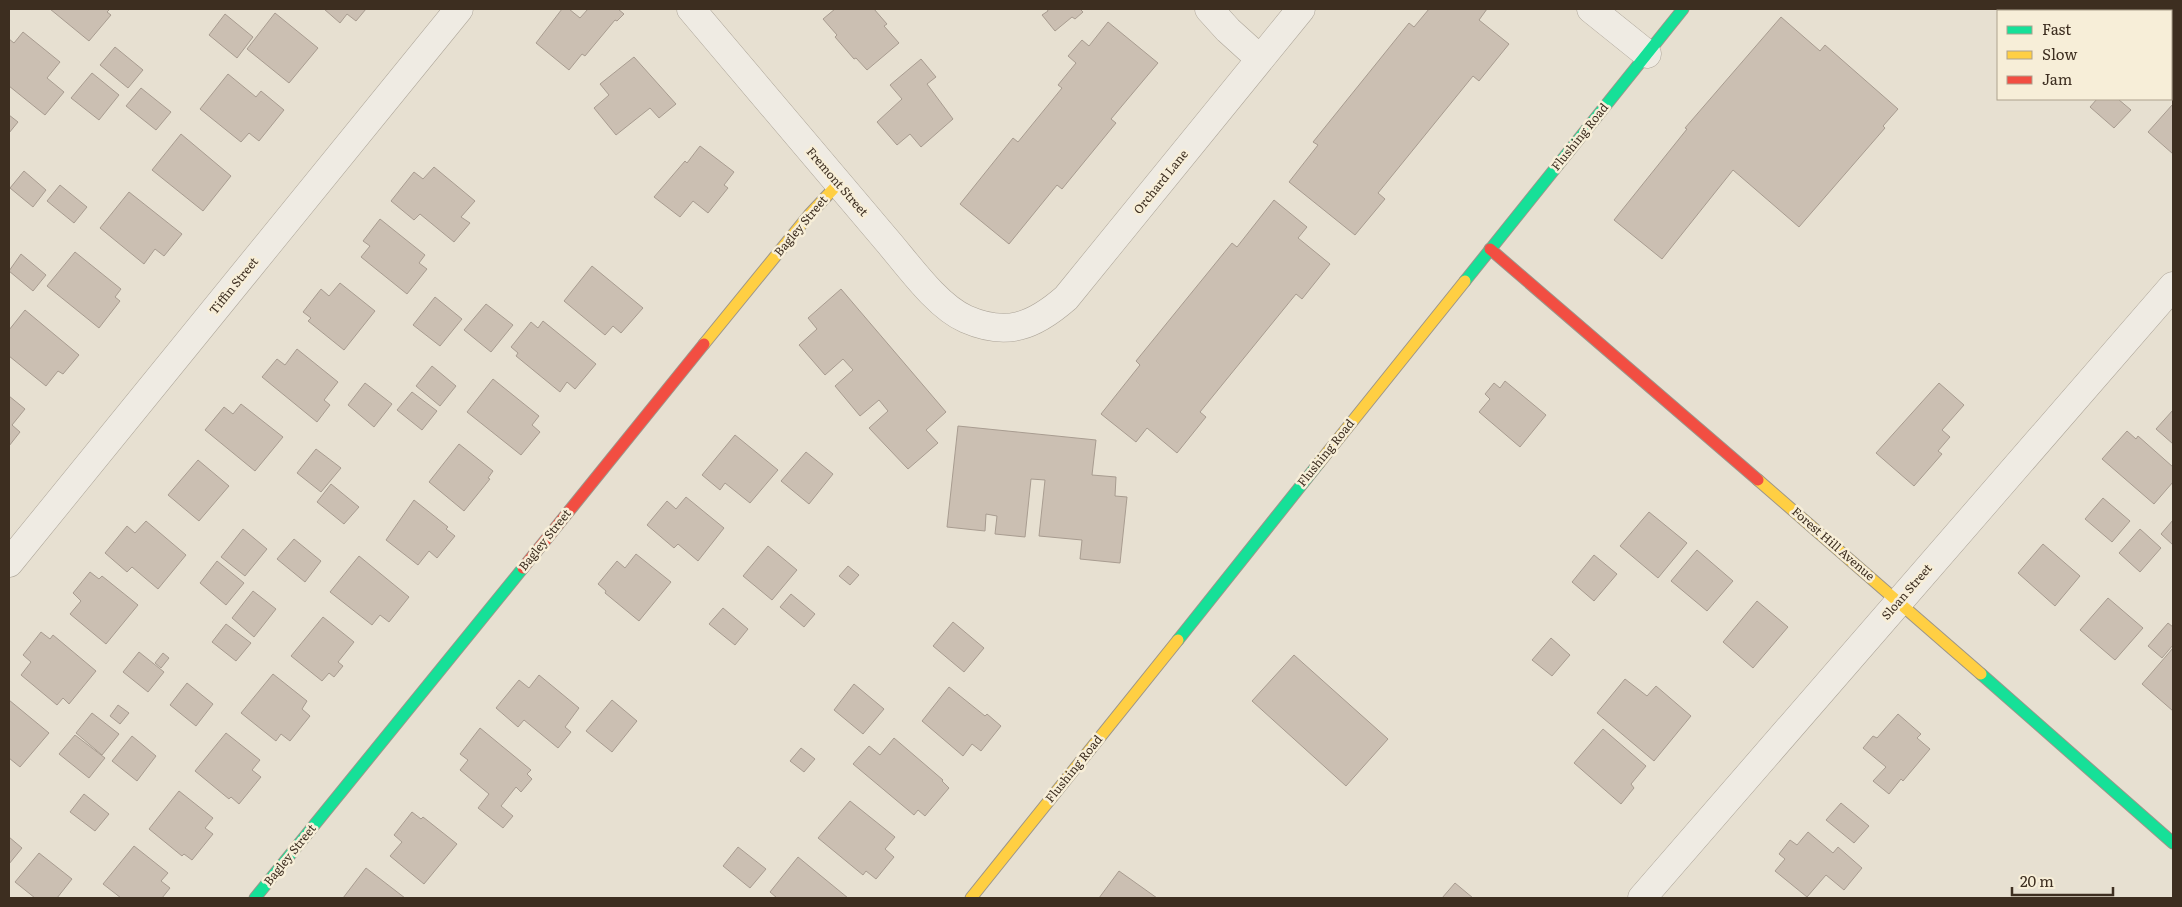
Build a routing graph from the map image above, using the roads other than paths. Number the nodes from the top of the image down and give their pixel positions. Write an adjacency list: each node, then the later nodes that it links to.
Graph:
1 (459, 9): 13 (street, Tiffin Street)
2 (691, 9): 9 (street, Fremont Street)
3 (1209, 9): 8 (street)
4 (1301, 9): 8 (street, Orchard Lane)
5 (1591, 9): 7 (street)
6 (1683, 9): 7 (street, Flushing Road)
7 (1647, 54): 10 (street, Flushing Road)
8 (1260, 59): 12 (street, Orchard Lane)
9 (838, 184): 12 (street, Fremont Street); 16 (street, Bagley Street)
10 (1490, 249): 14 (street, Forest Hill Avenue); 17 (street, Flushing Road)
11 (2173, 286): 14 (street, Sloan Street)
12 (1002, 328)
13 (9, 563)
14 (1899, 602): 15 (street, Forest Hill Avenue); 18 (street, Sloan Street)
15 (2173, 843)
16 (255, 898)
17 (971, 898)
18 (1642, 898)

